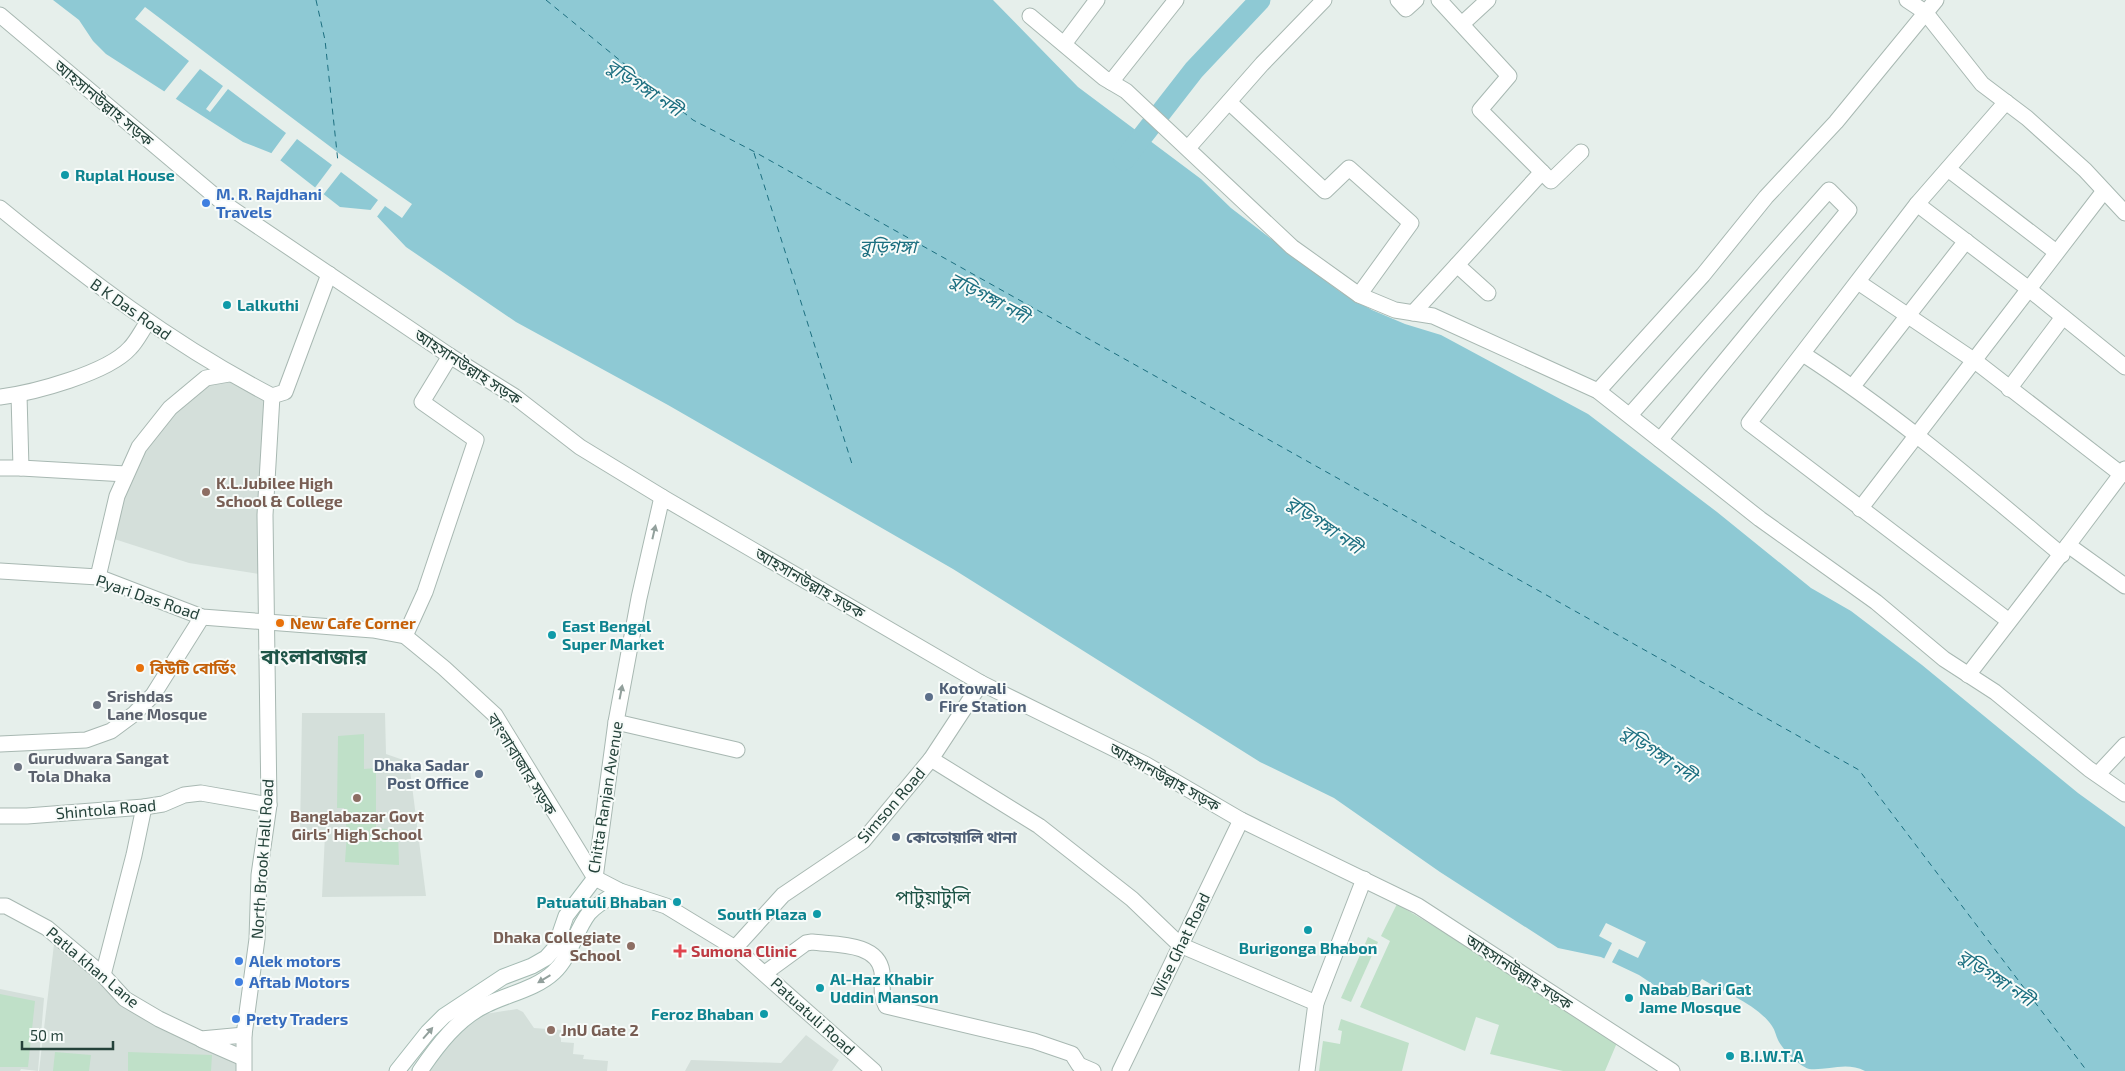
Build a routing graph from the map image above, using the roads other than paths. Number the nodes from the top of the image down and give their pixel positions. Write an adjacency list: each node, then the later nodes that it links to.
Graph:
1 (1097, 0): 14 (street)
2 (1176, 0): 15 (street)
3 (1324, 0): 16 (street)
4 (1398, 0): 5 (street)
5 (1416, 0)
6 (1439, 0): 13 (street)
7 (1488, 0): 13 (street)
8 (1907, 0): 10 (street)
9 (1936, 0): 10 (street)
10 (1926, 12): 17 (street); 45 (street)
11 (0, 15): 29 (street, আহসানউল্লাহ সড়ক)
12 (1030, 16): 14 (street)
13 (1462, 24): 21 (street)
14 (1064, 44): 15 (street)
15 (1111, 82): 18 (street)
16 (1228, 102): 18 (street); 33 (street)
17 (2006, 102): 20 (street); 22 (street)
18 (1188, 148): 33 (street)
19 (1581, 152): 21 (street)
20 (1948, 169): 23 (street); 27 (street)
21 (1542, 172): 28 (street)
22 (2104, 191): 25 (street); 27 (street)
23 (1917, 204): 26 (street); 30 (street)
24 (0, 208): 37 (street, B K Das Road)
25 (2125, 213)
26 (1966, 241): 31 (street); 35 (street)
27 (2056, 252): 31 (street)
28 (1457, 265): 32 (street); 34 (street)
29 (329, 274): 39 (street, আহসানউল্লাহ সড়ক); 47 (street)
30 (1858, 282): 35 (street); 38 (street)
31 (2030, 290): 36 (street); 40 (street)
32 (1488, 293)
33 (1359, 295): 34 (street)
34 (1413, 313): 45 (street)
35 (1908, 316): 40 (street); 43 (street)
36 (2063, 317): 41 (street); 44 (street)
37 (148, 322): 42 (street, B K Das Road); 46 (street)
38 (1803, 354): 43 (street); 57 (street)
39 (450, 356): 56 (street, আহসানউল্লাহ সড়ক); 65 (street)
40 (1975, 362): 44 (street); 50 (street)
41 (2125, 367)
42 (229, 374): 47 (street, B K Das Road); 55 (street)
43 (1853, 386): 50 (street)
44 (2009, 389): 54 (street)
45 (1598, 391): 49 (street)
46 (19, 395): 48 (street); 53 (street)
47 (272, 396): 64 (street, North Brook Hall Road)
48 (0, 397)
49 (1630, 415): 51 (street); 51 (street)
50 (1917, 434): 57 (street); 58 (street)
51 (1660, 440): 66 (street)
52 (0, 468): 53 (street)
53 (21, 468): 55 (street)
54 (2123, 471): 58 (street)
55 (126, 474): 60 (street)
56 (662, 497): 67 (street, আহসানউল্লাহ সড়ক); 68 (street, Chitta Ranjan Avenue, one-way to 56)
57 (1860, 509): 63 (street)
58 (2065, 550): 61 (street); 63 (street)
59 (0, 571): 60 (street, Pyari Das Road)
60 (98, 578): 62 (street, Pyari Das Road)
61 (2125, 586)
62 (202, 616): 64 (street, Pyari Das Road); 69 (street)
63 (2009, 621): 66 (street)
64 (266, 622): 65 (street, বাংলাবাজার সড়ক); 75 (street, North Brook Hall Road)
65 (405, 636): 79 (street, বাংলাবাজার সড়ক)
66 (1968, 675): 73 (street)
67 (981, 682): 72 (street, Simson Road); 78 (street, আহসানউল্লাহ সড়ক)
68 (616, 722): 71 (street); 79 (street, Chitta Ranjan Avenue)
69 (0, 744)
70 (2125, 745): 73 (street)
71 (738, 750)
72 (931, 759): 83 (street); 84 (street, Simson Road)
73 (2098, 774): 74 (street)
74 (2125, 794)
75 (269, 805): 76 (street, Shintola Road); 88 (street, North Brook Hall Road)
76 (144, 807): 77 (street, Shintola Road); 86 (street)
77 (0, 816)
78 (1241, 820): 80 (street, আহসানউল্লাহ সড়ক); 83 (street, Wise Ghat Road)
79 (594, 878): 81 (street, Patuatuli Road); 91 (street, Chitta Ranjan Avenue, one-way to 79)
80 (1364, 879): 87 (street); 97 (street, আহসানউল্লাহ সড়ক)
81 (620, 891): 84 (street, Patuatuli Road); 92 (street, Chitta Ranjan Avenue, one-way to 92)
82 (0, 906): 86 (street, Patla khan Lane)
83 (1180, 945): 87 (street); 95 (street, Wise Ghat Road)
84 (735, 948): 85 (street, Patuatuli Road)
85 (765, 973): 93 (street, Patuatuli Road); 94 (street)
86 (103, 974): 89 (street, Patla khan Lane)
87 (1316, 1003): 96 (street)
88 (244, 1035): 89 (street); 90 (street, North Brook Hall Road)
89 (201, 1039): 90 (street, Patla khan Lane)
90 (243, 1065)
91 (397, 1071)
92 (420, 1071)
93 (874, 1071)
94 (1093, 1071)
95 (1120, 1071)
96 (1307, 1071)
97 (1672, 1071)

